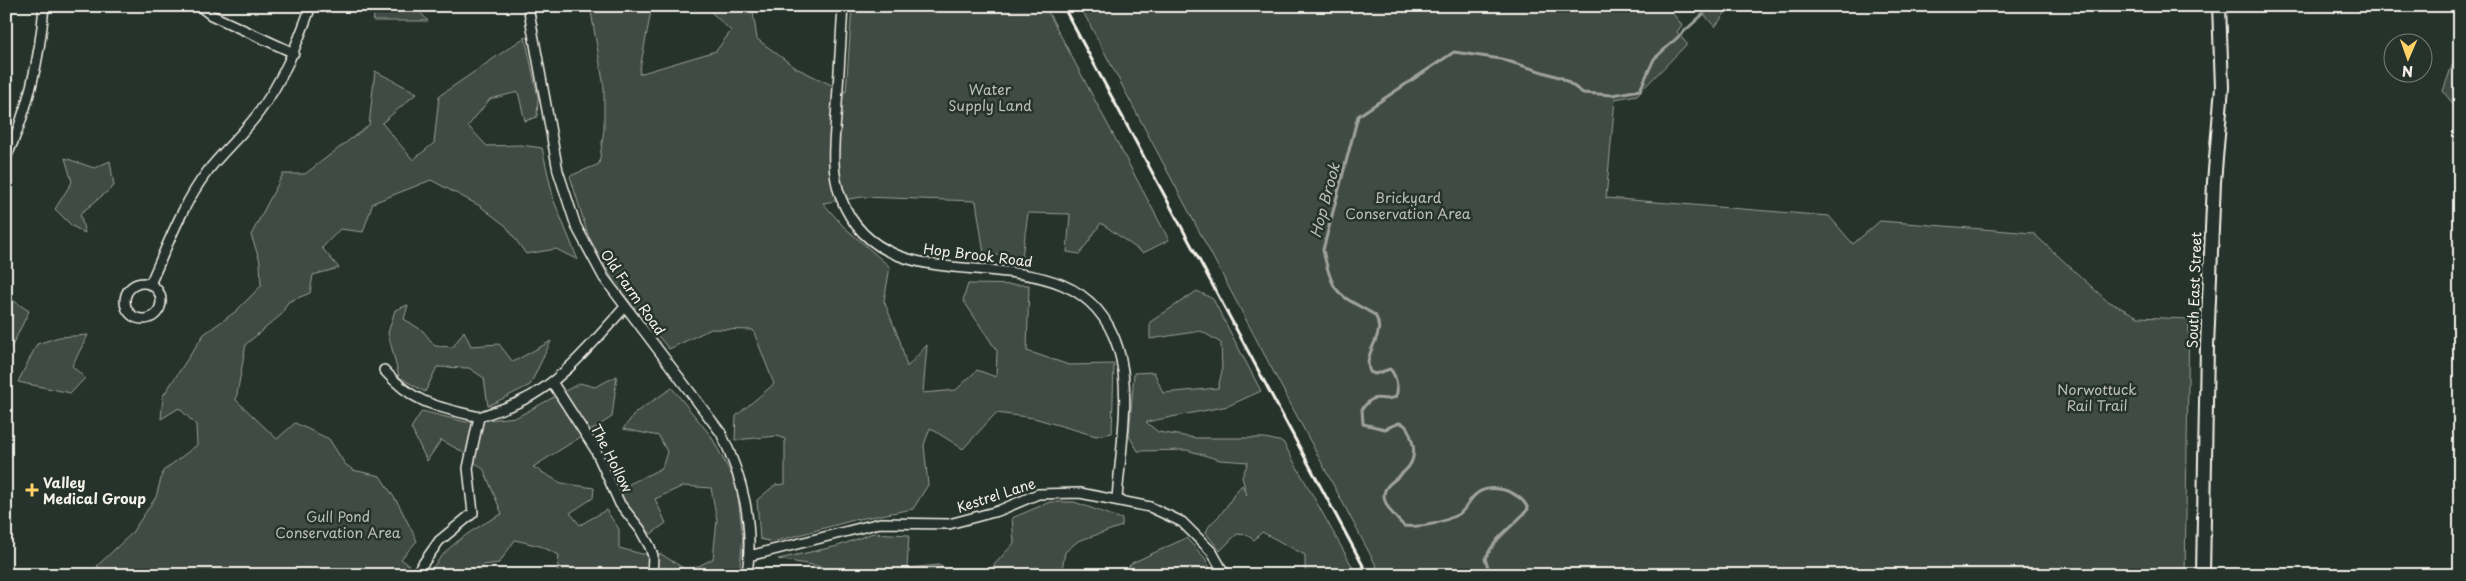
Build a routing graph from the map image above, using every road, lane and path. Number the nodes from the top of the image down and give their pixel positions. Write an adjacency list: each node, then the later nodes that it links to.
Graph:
1 (44, 6): 8 (street)
2 (199, 6): 7 (street)
3 (311, 6): 7 (street)
4 (528, 6): 10 (street, Old Farm Road)
5 (843, 6): 14 (street, Hop Brook Road)
6 (2219, 6): 20 (main road, South East Street)
7 (294, 53): 9 (street)
8 (6, 158)
9 (150, 284): 9 (street)
10 (626, 307): 12 (street); 15 (street, Old Farm Road)
11 (384, 370): 13 (street)
12 (552, 382): 13 (street); 17 (street, The Hollow)
13 (479, 417): 16 (street)
14 (1117, 498): 15 (street, Kestrel Lane); 19 (street, Kestrel Lane)
15 (749, 556): 18 (street, Old Farm Road)
16 (415, 575)
17 (652, 575)
18 (747, 575)
19 (1225, 575)
20 (2203, 575)

